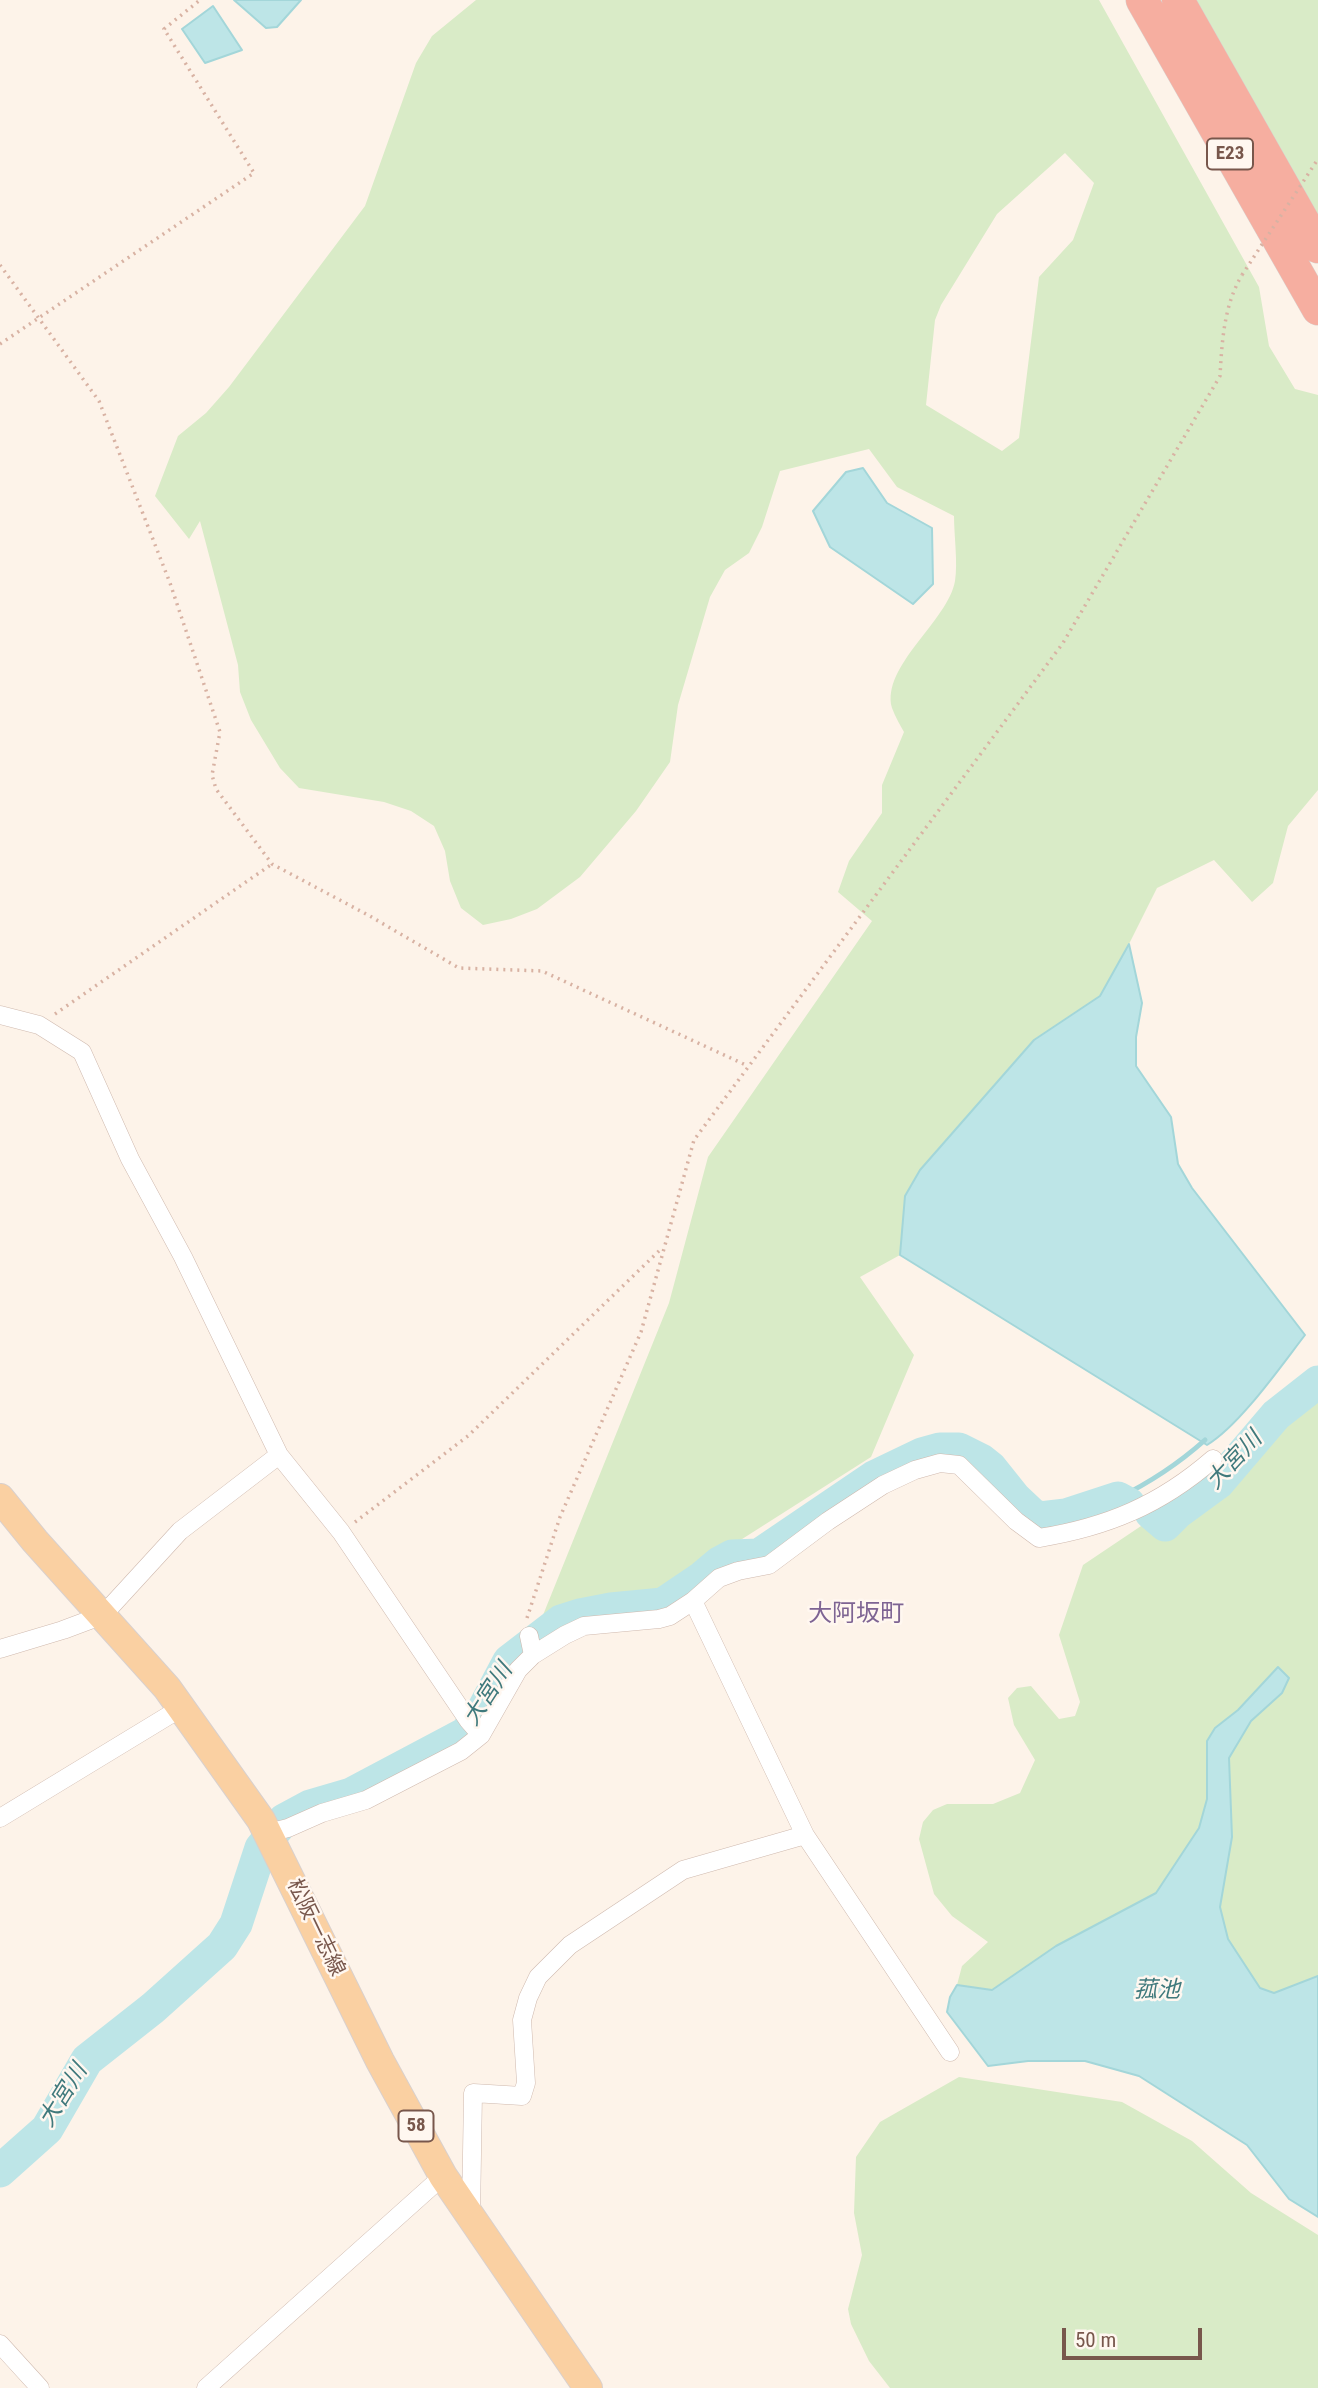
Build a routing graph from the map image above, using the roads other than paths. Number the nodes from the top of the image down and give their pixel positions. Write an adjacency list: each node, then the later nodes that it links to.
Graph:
1 (1142, 0): 4 (highway, E23)
2 (1178, 0): 3 (highway, E23)
3 (1318, 247)
4 (1318, 309)
5 (0, 1015): 6 (street)
6 (279, 1455): 10 (street); 15 (street)
7 (1213, 1459): 9 (street)
8 (0, 1498): 10 (main road, 松阪一志線 / 58)
9 (693, 1601): 13 (street); 18 (street)
10 (103, 1615): 12 (street); 14 (main road, 松阪一志線 / 58)
11 (529, 1636): 13 (street)
12 (0, 1649)
13 (533, 1655): 15 (street)
14 (181, 1708): 16 (street); 17 (main road, 松阪一志線 / 58)
15 (476, 1729): 17 (street)
16 (0, 1818)
17 (274, 1834): 20 (main road, 松阪一志線 / 58)
18 (805, 1835): 19 (street); 21 (street)
19 (950, 2052)
20 (443, 2176): 21 (main road, 松阪一志線 / 58); 24 (street)
21 (471, 2219): 25 (main road, 松阪一志線 / 58)
22 (0, 2344): 23 (street)
23 (40, 2388)
24 (206, 2388)
25 (587, 2388)

